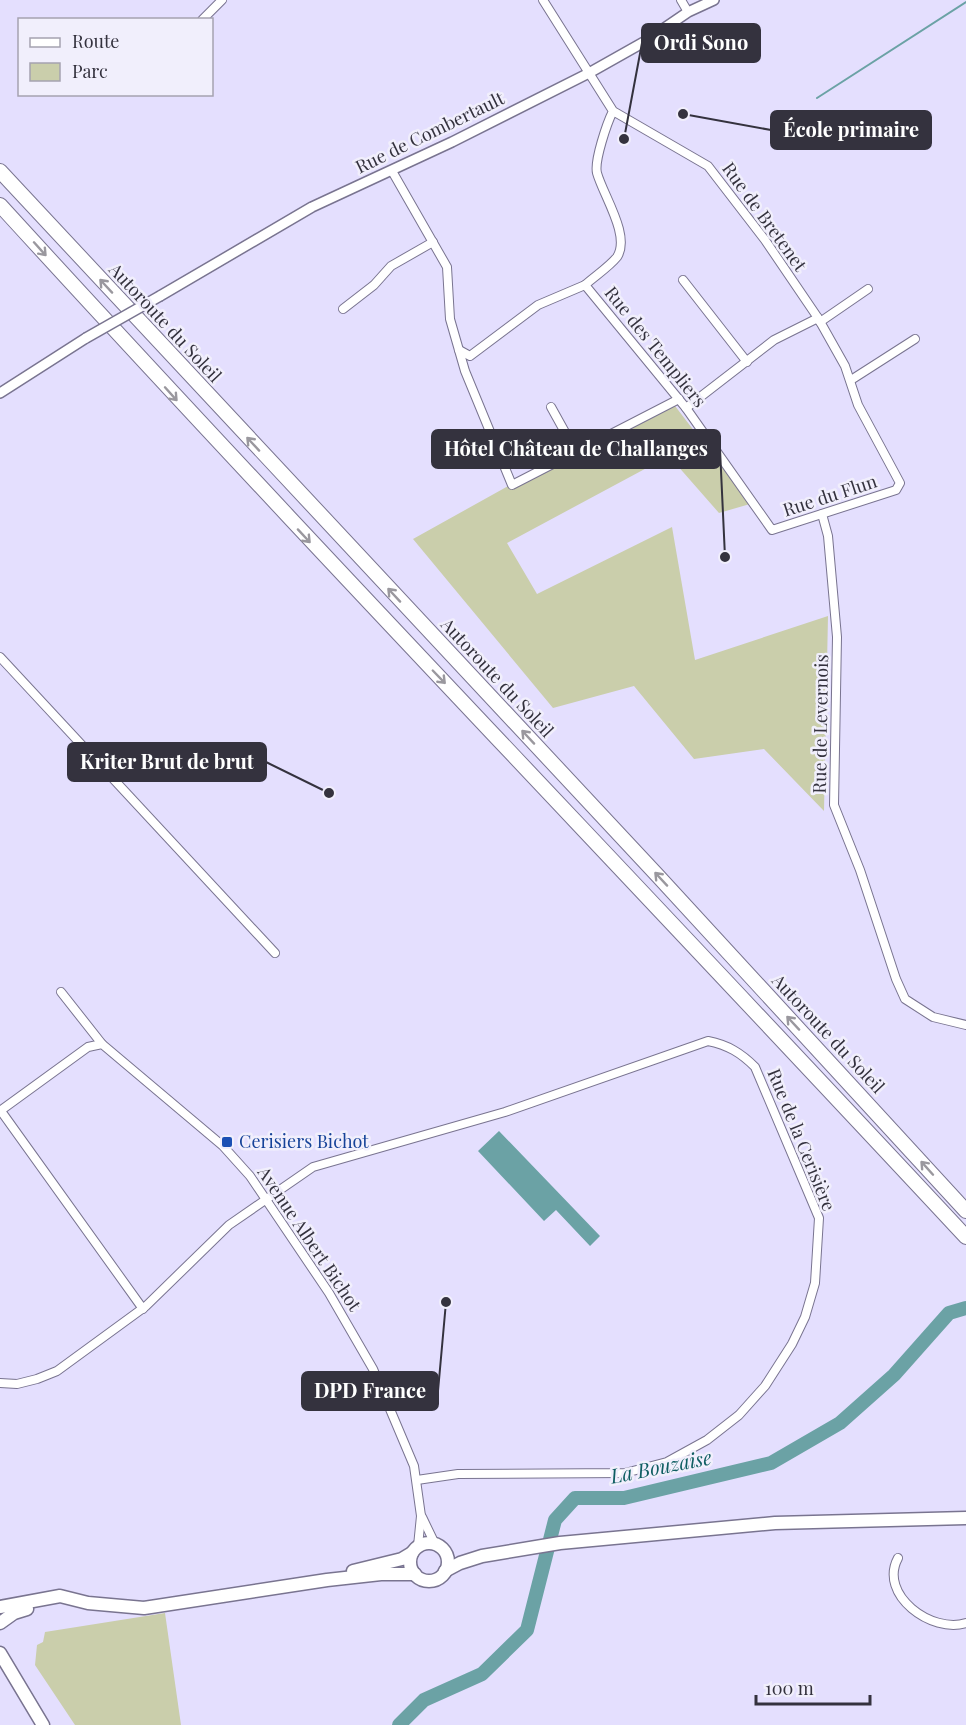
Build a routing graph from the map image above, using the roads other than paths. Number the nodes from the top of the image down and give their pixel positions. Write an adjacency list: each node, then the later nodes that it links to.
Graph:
1 (222, 0): 6 (street)
2 (681, 0): 5 (street)
3 (714, 0): 5 (street, Rue de Combertault)
4 (545, 1): 7 (street)
5 (688, 12): 7 (street, Rue de Combertault)
6 (204, 18)
7 (589, 73): 8 (street); 10 (street, Rue de Combertault)
8 (613, 111): 14 (street, Rue des Templiers); 17 (street, Rue de Bretenet)
9 (0, 171): 37 (highway, Autoroute du Soleil, one-way to 9)
10 (392, 171): 12 (street); 22 (street, Rue de Combertault, bridge)
11 (0, 205): 38 (highway, Autoroute du Soleil, one-way to 38)
12 (433, 242): 16 (street); 19 (street)
13 (683, 280): 20 (street)
14 (585, 285): 19 (street); 23 (street, Rue des Templiers)
15 (868, 289): 17 (street)
16 (343, 309)
17 (819, 320): 20 (street); 21 (street, Rue de Bretenet)
18 (915, 339): 21 (street)
19 (459, 350): 26 (street)
20 (747, 362): 25 (street)
21 (851, 380): 27 (street, Rue de Bretenet)
22 (0, 393)
23 (679, 399): 25 (street, Rue des Templiers); 26 (street)
24 (551, 407): 26 (street)
25 (686, 408): 29 (street, Rue des Templiers)
26 (576, 452)
27 (896, 490): 28 (street, Rue du Flun)
28 (822, 514): 29 (street, Rue du Flun); 33 (street, Rue de Levernois)
29 (772, 530)
30 (0, 657): 31 (street)
31 (275, 953)
32 (61, 992): 34 (street, Avenue Albert Bichot)
33 (966, 1025)
34 (102, 1044): 35 (street); 36 (street, Avenue Albert Bichot)
35 (0, 1111): 39 (street)
36 (265, 1199): 39 (street, Rue de la Cerisière); 41 (street, Avenue Albert Bichot); 41 (street, Rue de la Cerisière)
37 (966, 1211)
38 (966, 1237)
39 (142, 1309): 40 (street, Rue de la Cerisière)
40 (0, 1383)
41 (417, 1480): 42 (street)
42 (422, 1516): 44 (street); 45 (street)
43 (964, 1518): 46 (main road)
44 (439, 1547): 45 (main road); 46 (main road); 48 (main road)
45 (415, 1550): 49 (main road); 50 (main road)
46 (482, 1556): 48 (main road)
47 (898, 1558): 54 (street)
48 (445, 1571): 49 (main road)
49 (415, 1574): 50 (main road)
50 (327, 1580): 51 (main road)
51 (88, 1603): 52 (main road); 53 (main road)
52 (0, 1607)
53 (0, 1623)
54 (966, 1623)
55 (0, 1653): 58 (main road)
56 (0, 1671): 57 (main road)
57 (36, 1725)
58 (43, 1725)

